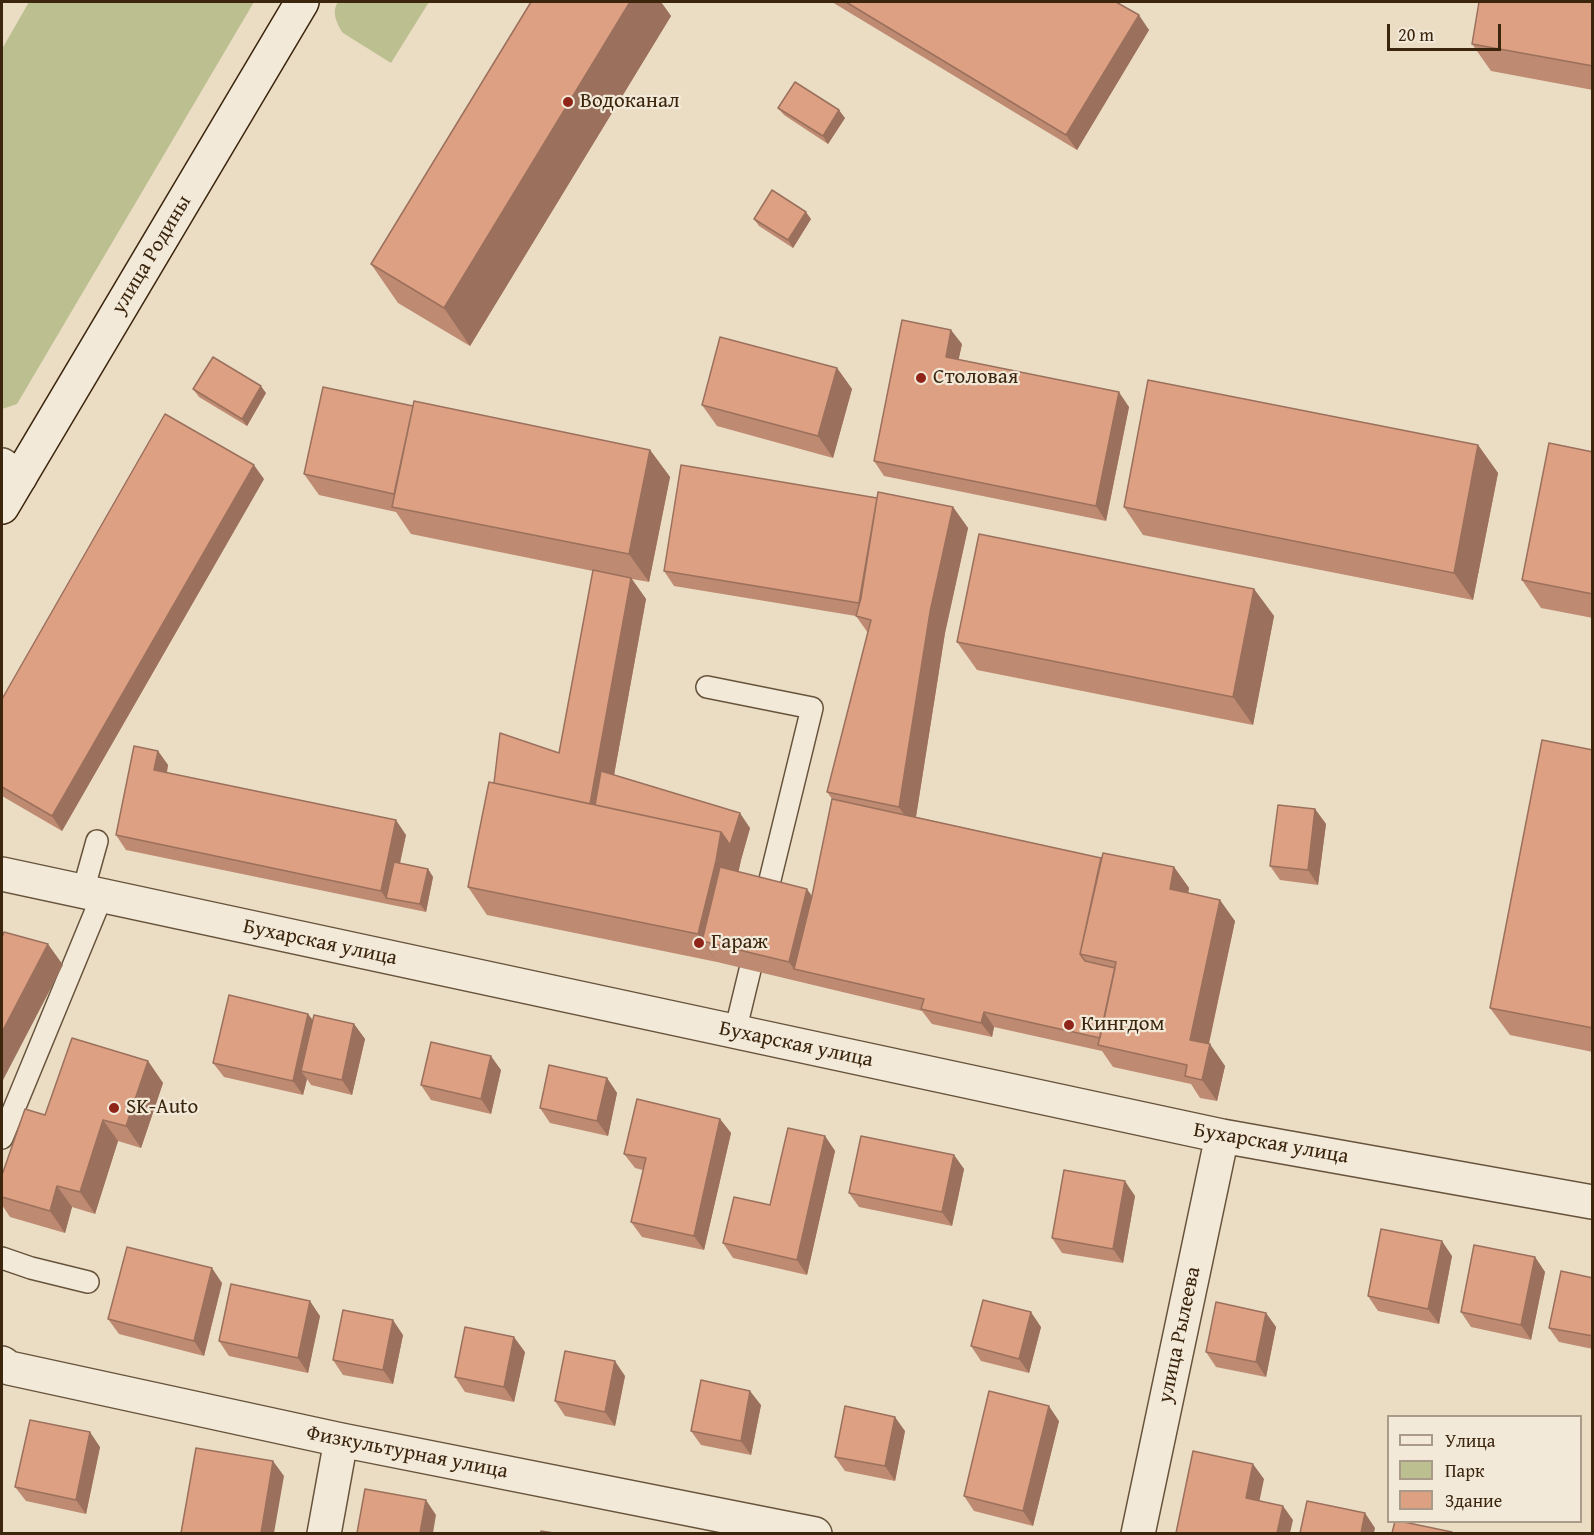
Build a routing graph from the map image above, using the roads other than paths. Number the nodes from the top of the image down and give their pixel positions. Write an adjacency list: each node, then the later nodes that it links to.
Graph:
1 (302, 2): 2 (street, улица Родины)
2 (11, 471): 3 (street, улица Родины)
3 (2, 507)
4 (707, 687): 8 (lane)
5 (98, 841): 7 (lane)
6 (2, 874): 7 (street, Бухарская улица)
7 (92, 893): 10 (street, Бухарская улица); 12 (lane)
8 (766, 896)
9 (750, 970): 10 (lane)
10 (735, 1032): 11 (street, Бухарская улица)
11 (1222, 1136): 13 (street, Бухарская улица); 20 (street, улица Рылеева)
12 (2, 1138)
13 (1593, 1202)
14 (2, 1258): 15 (lane)
15 (88, 1282)
16 (2, 1363): 17 (street, Физкультурная улица)
17 (341, 1440): 18 (street); 19 (street, Физкультурная улица)
18 (324, 1533)
19 (815, 1533)
20 (1138, 1533)

